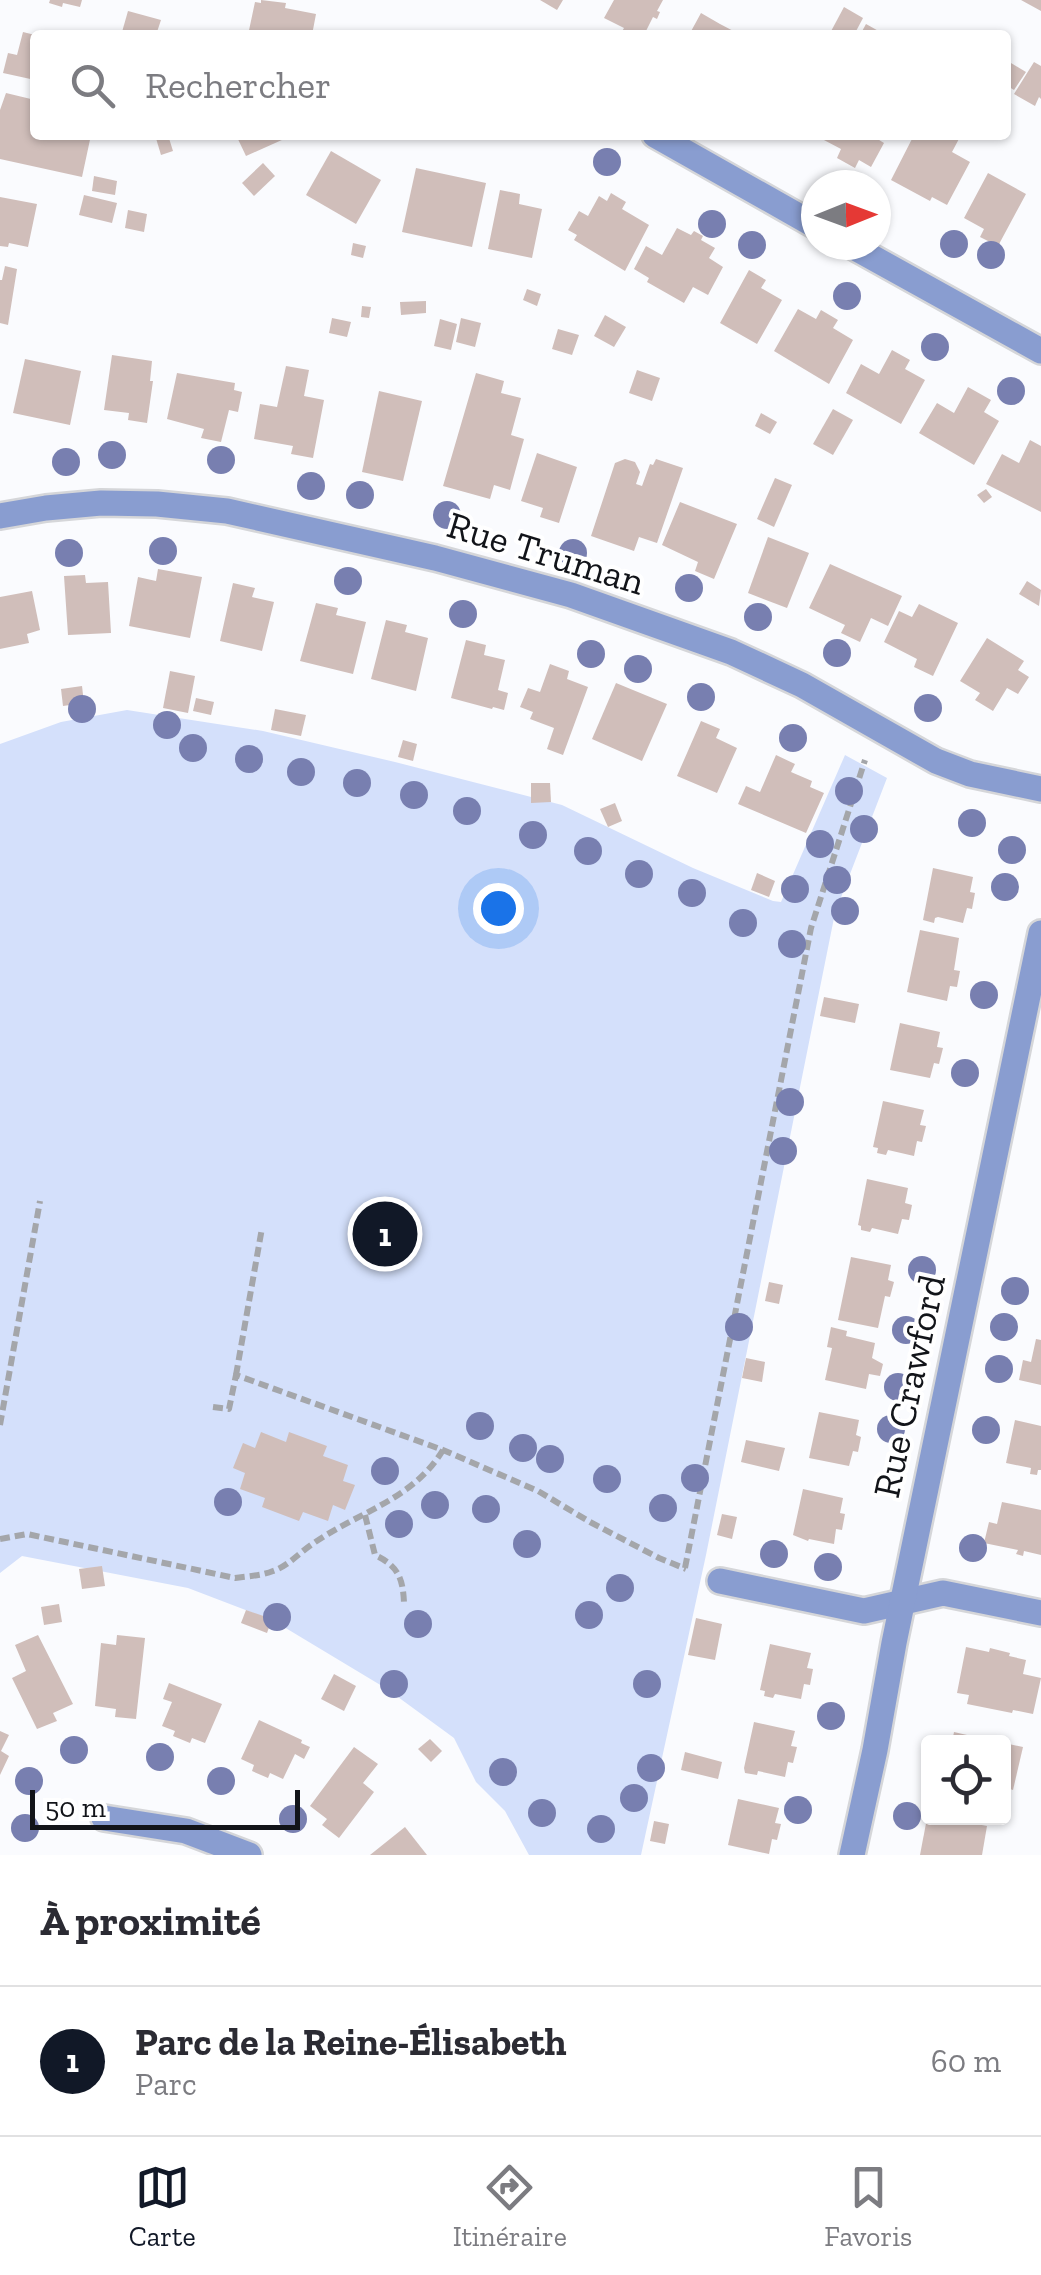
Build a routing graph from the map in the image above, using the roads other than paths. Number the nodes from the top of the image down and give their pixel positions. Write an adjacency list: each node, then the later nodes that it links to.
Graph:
1 (664, 140): 2 (street)
2 (801, 218)
3 (877, 260): 4 (street)
4 (1041, 351)
5 (0, 516): 6 (street, Rue Truman)
6 (1041, 789)
7 (1041, 933): 9 (street, Rue Crawford)
8 (720, 1581): 9 (street)
9 (902, 1602): 10 (street); 13 (street, Rue Crawford)
10 (1041, 1613)
11 (104, 1818): 12 (street)
12 (249, 1855)
13 (852, 1855)

